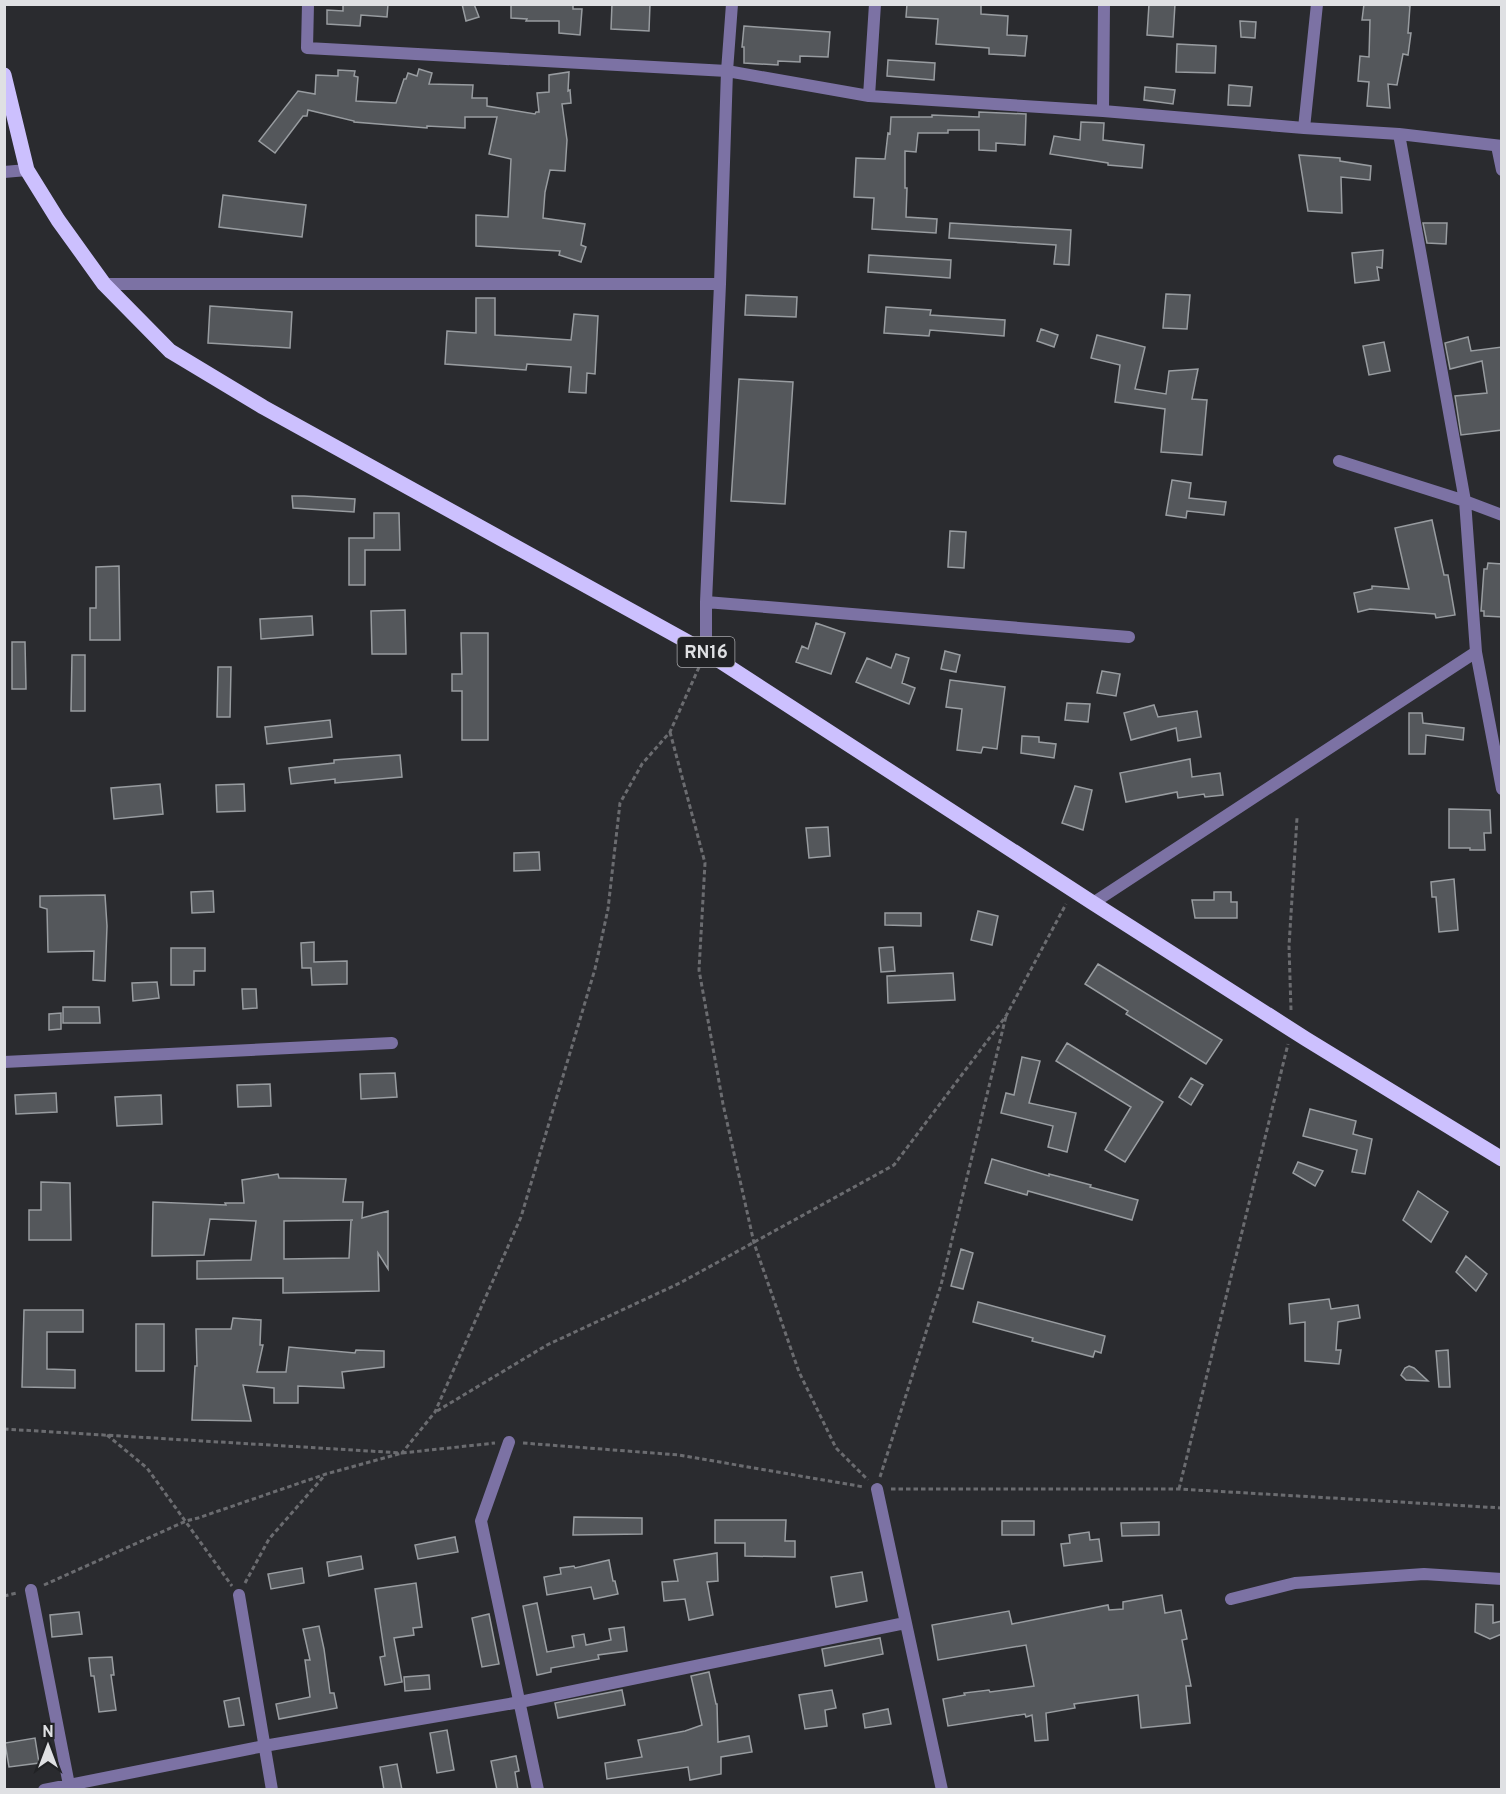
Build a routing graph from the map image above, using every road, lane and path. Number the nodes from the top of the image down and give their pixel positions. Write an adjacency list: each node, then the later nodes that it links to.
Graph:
1 (308, 4): 6 (street)
2 (732, 4): 6 (street)
3 (875, 4): 8 (street)
4 (1104, 4): 9 (street)
5 (1317, 4): 10 (street)
6 (727, 71): 8 (street); 17 (street)
7 (4, 75): 13 (main road, RN16)
8 (869, 96): 9 (street)
9 (1103, 111): 10 (street)
10 (1304, 128): 11 (street)
11 (1400, 134): 12 (street); 19 (street)
12 (1499, 146): 14 (street)
13 (27, 170): 15 (street); 16 (main road, RN16)
14 (1502, 170)
15 (4, 172)
16 (104, 284): 17 (street); 23 (main road, RN16)
17 (720, 284): 21 (street)
18 (1339, 461): 19 (street)
19 (1465, 501): 20 (street); 24 (street)
20 (1502, 515)
21 (706, 602): 22 (street); 23 (street)
22 (1129, 637)
23 (706, 652): 25 (path); 28 (main road, RN16)
24 (1476, 652): 26 (street); 29 (street)
25 (670, 732): 35 (path); 36 (path)
26 (1502, 789)
27 (1297, 818): 31 (path)
28 (1073, 890): 29 (main road, RN16); 30 (path)
29 (1093, 903): 31 (main road, RN16)
30 (1006, 1016): 35 (path); 42 (path)
31 (1291, 1029): 34 (main road, RN16); 43 (path)
32 (392, 1043): 33 (street)
33 (4, 1062)
34 (1502, 1159)
35 (754, 1243): 36 (path); 42 (path)
36 (435, 1412): 40 (path)
37 (4, 1429): 38 (path)
38 (107, 1435): 40 (path); 45 (path)
39 (509, 1442): 40 (path); 42 (path); 52 (street)
40 (402, 1453): 41 (path)
41 (326, 1473): 45 (path); 48 (path)
42 (877, 1489): 43 (path); 51 (street)
43 (1179, 1489): 44 (path)
44 (1502, 1508)
45 (186, 1521): 47 (path); 48 (path)
46 (1502, 1579): 50 (street)
47 (31, 1590): 49 (path); 54 (street)
48 (239, 1595): 53 (street)
49 (4, 1596)
50 (1231, 1599)
51 (905, 1623): 52 (street); 55 (street)
52 (520, 1702): 53 (street); 58 (street)
53 (264, 1746): 54 (street); 57 (street)
54 (70, 1787): 56 (street)
55 (940, 1789)
56 (44, 1790)
57 (272, 1790)
58 (538, 1790)

